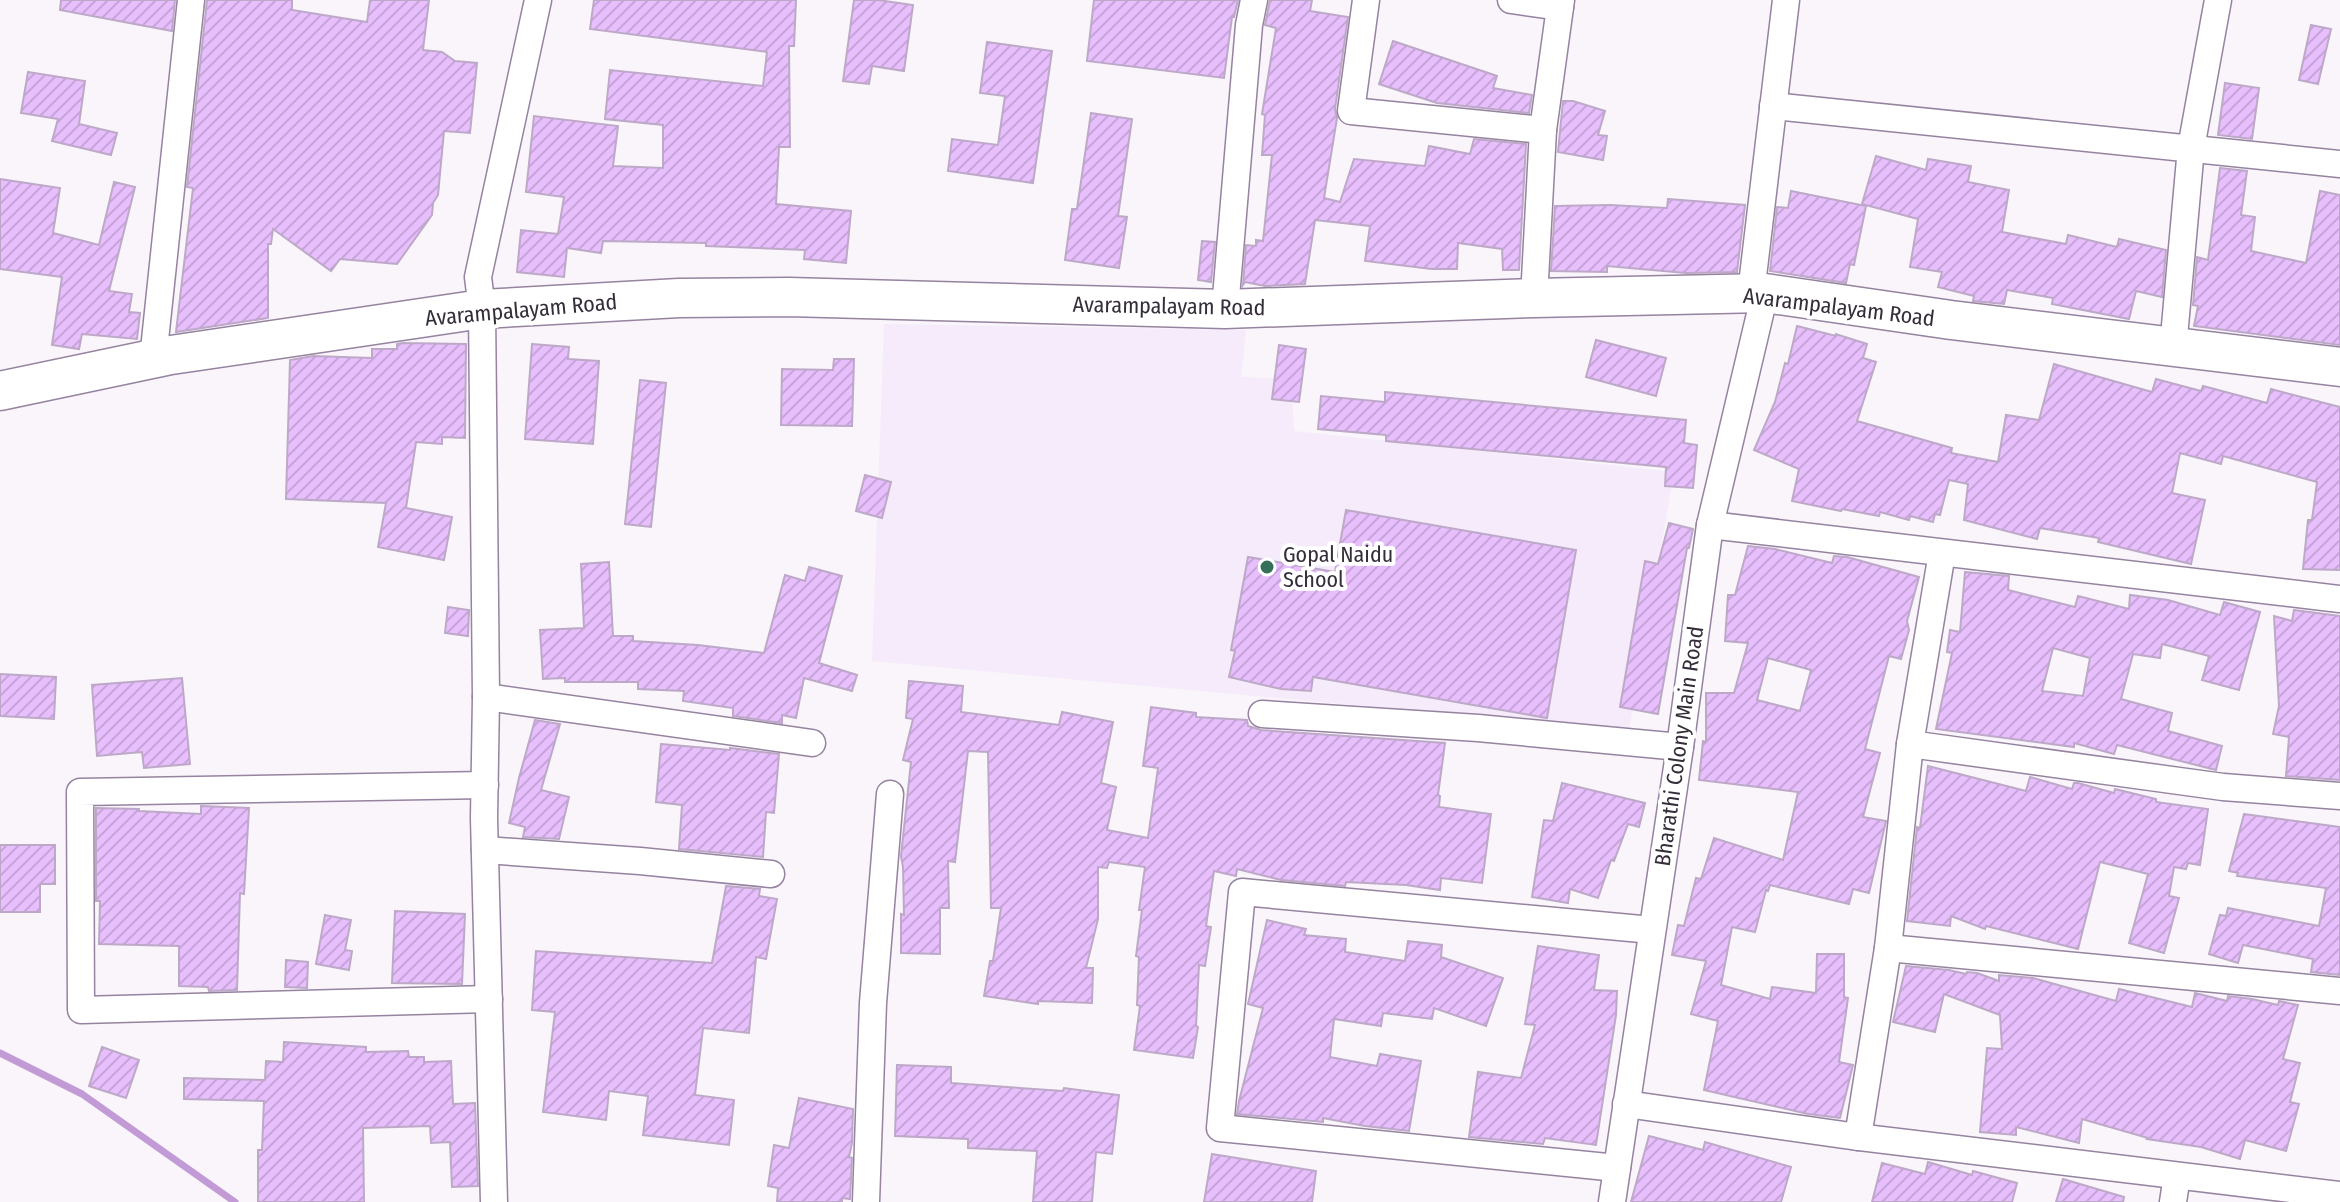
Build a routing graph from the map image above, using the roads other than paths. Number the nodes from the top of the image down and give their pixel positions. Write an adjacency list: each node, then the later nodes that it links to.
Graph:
1 (191, 0): 18 (street)
2 (538, 0): 15 (street)
3 (1254, 0): 16 (street)
4 (1366, 0): 10 (street)
5 (1511, 0): 8 (street)
6 (1786, 0): 9 (street, Bharathi Colony Main Road)
7 (2218, 0): 11 (street)
8 (1560, 3): 10 (street)
9 (1773, 106): 11 (street); 13 (street, Bharathi Colony Main Road)
10 (1543, 130): 14 (street)
11 (2191, 148): 12 (street); 17 (street)
12 (2340, 164)
13 (1758, 293): 14 (street, Avarampalayam Road); 17 (street, Avarampalayam Road); 21 (street, Bharathi Colony Main Road)
14 (1534, 298): 16 (street, Avarampalayam Road)
15 (482, 309): 16 (street, Avarampalayam Road); 18 (street, Avarampalayam Road); 24 (street)
16 (1225, 309)
17 (2173, 348): 19 (street, Avarampalayam Road)
18 (153, 359): 20 (street, Avarampalayam Road)
19 (2340, 367)
20 (0, 391)
21 (1710, 525): 22 (street); 28 (street, Bharathi Colony Main Road)
22 (1942, 553): 23 (street); 27 (street)
23 (2340, 599)
24 (486, 697): 26 (street); 29 (street)
25 (1262, 714): 28 (street)
26 (812, 743)
27 (1910, 744): 31 (street); 35 (street)
28 (1680, 747): 34 (street, Bharathi Colony Main Road)
29 (485, 785): 32 (street); 37 (street)
30 (890, 794): 44 (street)
31 (2340, 796)
32 (485, 850): 33 (street); 37 (street)
33 (771, 874)
34 (1652, 930): 38 (street, Bharathi Colony Main Road); 40 (street)
35 (1888, 948): 36 (street); 39 (street)
36 (2340, 991)
37 (489, 999): 43 (street)
38 (1626, 1104): 39 (street); 40 (street, Bharathi Colony Main Road)
39 (1858, 1137): 41 (street)
40 (1617, 1168): 45 (street, Bharathi Colony Main Road)
41 (2175, 1189): 42 (street)
42 (2340, 1195)
43 (494, 1202)
44 (866, 1202)
45 (1612, 1202)

